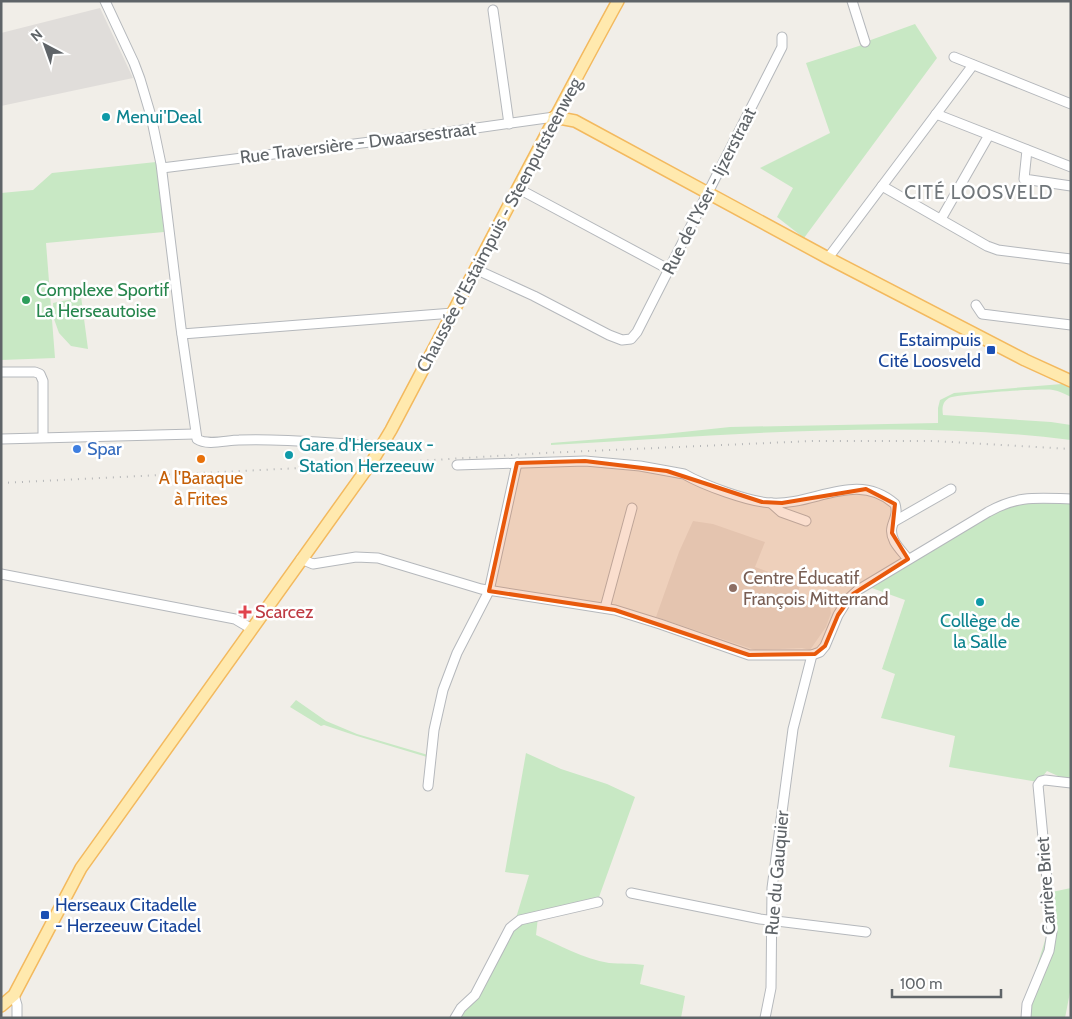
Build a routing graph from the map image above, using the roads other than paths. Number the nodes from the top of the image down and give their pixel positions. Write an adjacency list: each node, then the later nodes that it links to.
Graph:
1 (105, 1): 16 (street)
2 (618, 1): 11 (main road, Chaussée d'Estaimpuis - Steenputsteenweg)
3 (852, 1): 6 (street)
4 (494, 10): 12 (street)
5 (782, 37): 20 (street, Rue de l'Yser - Ijzerstraat)
6 (865, 42)
7 (954, 57): 8 (street)
8 (973, 65): 9 (street); 10 (street)
9 (1071, 104)
10 (936, 114): 13 (street); 17 (street)
11 (554, 117): 12 (street, Rue Traversière - Dwaarsestraat); 19 (main road, Chaussée d'Estaimpuis - Steenputsteenweg); 20 (main road)
12 (509, 124): 16 (street, Rue Traversière - Dwaarsestraat)
13 (989, 135): 14 (street); 21 (street)
14 (1027, 150): 15 (street); 18 (street)
15 (1071, 167)
16 (162, 168): 29 (street)
17 (882, 186): 21 (street); 22 (street)
18 (1071, 186)
19 (519, 188): 24 (main road, Chaussée d'Estaimpuis - Steenputsteenweg); 25 (street)
20 (707, 192): 22 (main road); 25 (street, Rue de l'Yser - Ijzerstraat)
21 (941, 220): 23 (street)
22 (828, 258): 31 (main road)
23 (1071, 259)
24 (475, 269): 25 (street, Rue de l'Yser - Ijzerstraat); 27 (main road, Chaussée d'Estaimpuis - Steenputsteenweg)
25 (670, 270)
26 (976, 305): 28 (street)
27 (453, 313): 29 (street); 35 (main road, Chaussée d'Estaimpuis - Steenputsteenweg)
28 (1071, 325)
29 (182, 334): 32 (street)
30 (1, 372): 33 (street)
31 (1071, 381)
32 (195, 434): 33 (street); 35 (street)
33 (43, 437): 34 (street)
34 (1, 439)
35 (380, 448): 44 (main road, Chaussée d'Estaimpuis - Steenputsteenweg)
36 (518, 463): 37 (street); 40 (street); 47 (street)
37 (457, 465)
38 (951, 488): 43 (street)
39 (1071, 499): 45 (street)
40 (771, 503): 42 (street); 43 (street)
41 (632, 508): 48 (street)
42 (806, 521)
43 (895, 521): 45 (street)
44 (301, 559): 47 (street); 49 (main road, Chaussée d'Estaimpuis - Steenputsteenweg)
45 (908, 559): 50 (street)
46 (1, 574): 49 (street)
47 (489, 591): 48 (street); 52 (street)
48 (605, 608): 50 (street)
49 (252, 629): 57 (main road, Chaussée d'Estaimpuis - Steenputsteenweg)
50 (812, 655): 55 (street, Rue du Gauquier)
51 (1071, 783): 62 (street, Carrière Briet)
52 (428, 786)
53 (631, 893): 55 (street)
54 (598, 902): 60 (street)
55 (771, 920): 56 (street); 61 (street, Rue du Gauquier)
56 (866, 932)
57 (8, 1001): 58 (street); 59 (street)
58 (12, 1018)
59 (17, 1018)
60 (455, 1018)
61 (766, 1018)
62 (1026, 1018)

